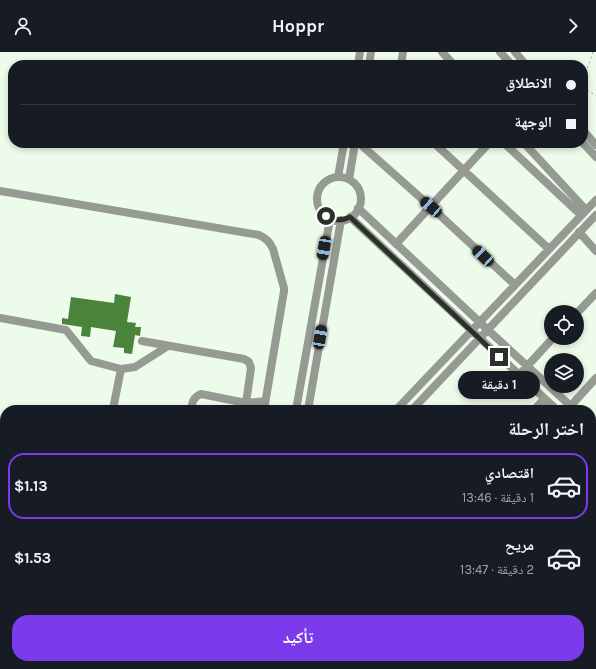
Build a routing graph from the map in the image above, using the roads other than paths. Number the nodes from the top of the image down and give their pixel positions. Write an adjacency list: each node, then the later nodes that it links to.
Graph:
1 (442, 52): 4 (street)
2 (500, 52): 5 (street)
3 (515, 52): 6 (street)
4 (449, 60)
5 (507, 60)
6 (522, 60)
7 (588, 136): 8 (street)
8 (596, 145)
9 (343, 148): 19 (street)
10 (355, 148): 20 (street)
11 (365, 148): 23 (street)
12 (440, 148): 18 (street)
13 (484, 148): 18 (street)
14 (510, 148): 25 (street)
15 (528, 148): 25 (street)
16 (588, 148): 17 (street)
17 (596, 157)
18 (464, 170): 23 (street); 32 (street)
19 (338, 177): 20 (street); 28 (street)
20 (349, 179): 24 (street)
21 (0, 191): 50 (street)
22 (596, 200): 25 (street)
23 (431, 207): 31 (street); 34 (street)
24 (358, 208): 27 (street); 31 (street)
25 (584, 213): 32 (street)
26 (596, 215): 30 (street)
27 (350, 217): 29 (street); 40 (street)
28 (330, 218): 29 (street); 57 (street)
29 (341, 220): 58 (street)
30 (579, 232): 33 (street); 39 (street)
31 (396, 244): 38 (street)
32 (549, 249): 34 (street)
33 (596, 251)
34 (515, 285): 38 (street)
35 (596, 293): 36 (street)
36 (584, 306)
37 (0, 318): 46 (street)
38 (479, 322): 39 (street); 40 (street)
39 (488, 330): 41 (street); 45 (street)
40 (471, 331): 41 (street); 59 (street)
41 (479, 338): 47 (street); 60 (street)
42 (142, 341): 44 (street)
43 (546, 345): 45 (street)
44 (168, 346): 46 (street); 54 (street)
45 (527, 366): 47 (street); 63 (street)
46 (121, 369): 51 (street)
47 (519, 375): 49 (street)
48 (596, 378): 64 (street)
49 (544, 399): 61 (street); 62 (street)
50 (265, 401): 55 (street); 56 (street)
51 (115, 405)
52 (192, 405): 53 (street)
53 (241, 405)
54 (245, 405)
55 (249, 405)
56 (265, 405)
57 (297, 405)
58 (309, 405)
59 (401, 405)
60 (417, 405)
61 (539, 405)
62 (551, 405)
63 (567, 405)
64 (574, 405)

